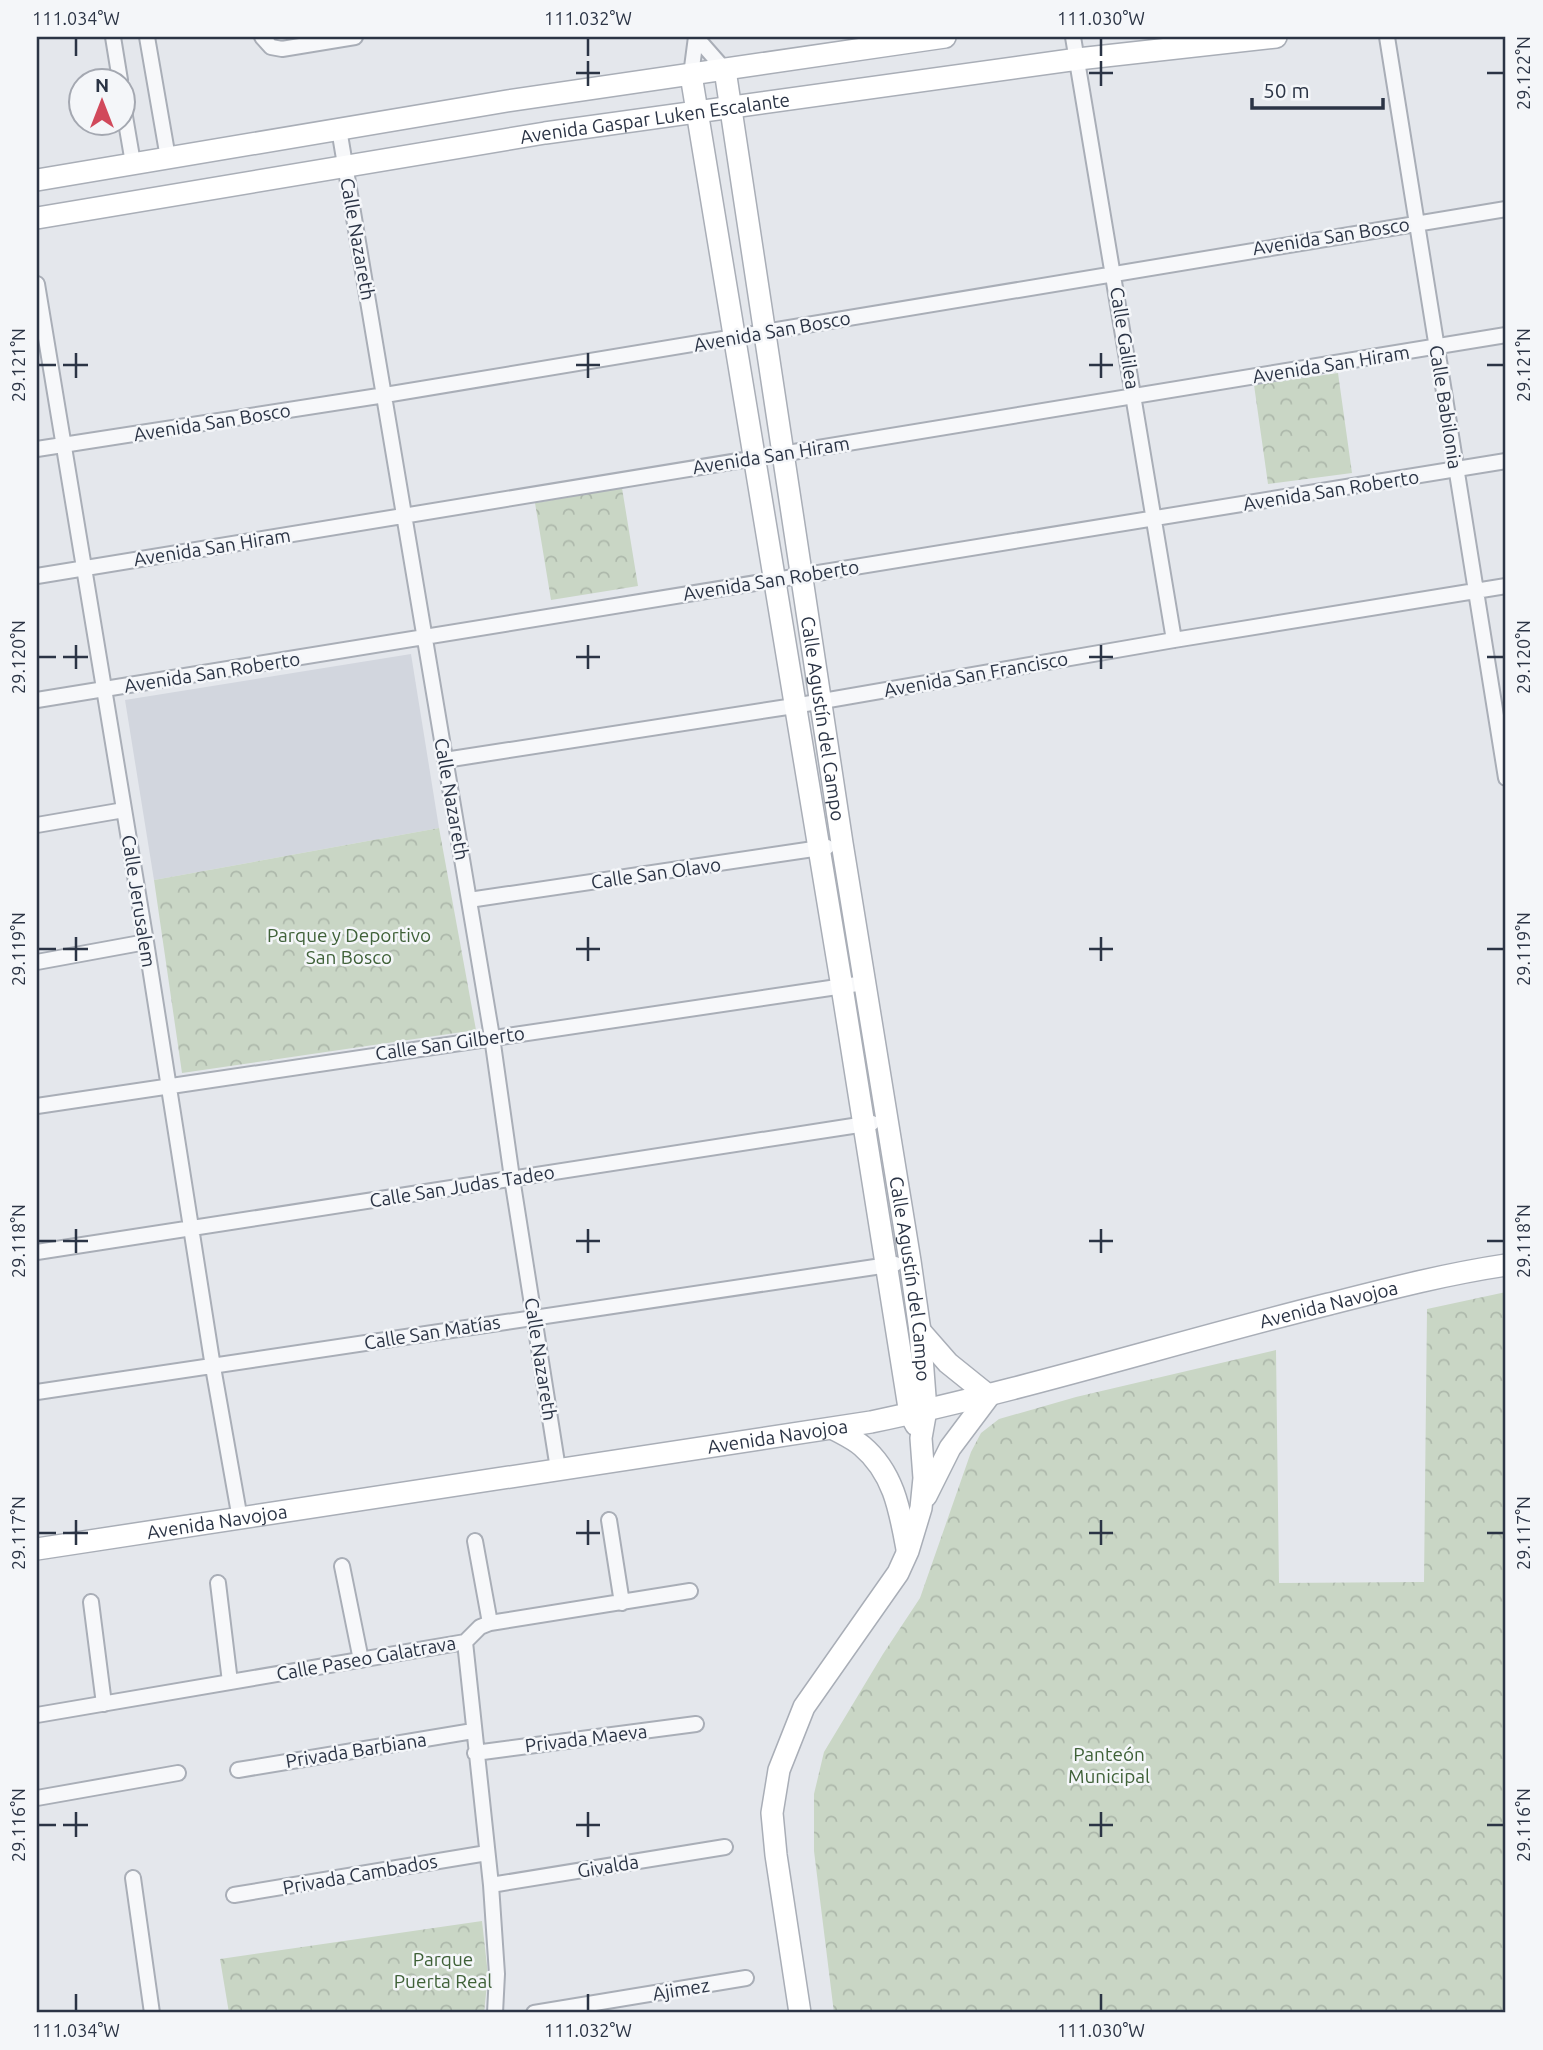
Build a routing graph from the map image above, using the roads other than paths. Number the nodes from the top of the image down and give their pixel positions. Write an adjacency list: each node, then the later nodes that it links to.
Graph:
1 (113, 37): 11 (street)
2 (147, 37): 18 (street)
3 (262, 37): 4 (street)
4 (355, 37)
5 (696, 37): 12 (street, Calle Agustín del Campo); 13 (street, Calle Agustín del Campo)
6 (945, 37): 12 (street, Avenida Gaspar Luken Escalante)
7 (1073, 37): 10 (street, Calle Galilea)
8 (1276, 37): 10 (street, Avenida Gaspar Luken Escalante)
9 (1387, 37): 24 (street, Calle Babilonia)
10 (1078, 59): 14 (street, Avenida Gaspar Luken Escalante); 25 (street, Calle Galilea)
11 (118, 66)
12 (725, 70): 13 (street, Avenida Gaspar Luken Escalante); 14 (street, Calle Agustín del Campo)
13 (691, 75): 15 (street, Calle Agustín del Campo); 16 (street, Avenida Gaspar Luken Escalante)
14 (731, 107): 15 (street, Avenida Gaspar Luken Escalante); 27 (street, Calle Agustín del Campo)
15 (698, 111): 20 (street, Avenida Gaspar Luken Escalante); 29 (street, Calle Agustín del Campo)
16 (339, 130): 18 (street, Avenida Gaspar Luken Escalante); 20 (street, Calle Nazareth)
17 (128, 136): 19 (street)
18 (168, 158): 19 (street, Avenida Gaspar Luken Escalante)
19 (132, 163): 21 (street, Avenida Gaspar Luken Escalante)
20 (346, 165): 23 (street, Avenida Gaspar Luken Escalante); 31 (street, Calle Nazareth)
21 (37, 180)
22 (1506, 209): 24 (street, Avenida San Bosco)
23 (37, 218)
24 (1418, 222): 25 (street, Avenida San Bosco); 30 (street, Calle Babilonia)
25 (1114, 273): 27 (street, Avenida San Bosco); 32 (street, Calle Galilea)
26 (37, 284): 33 (street, Calle Jerusalem)
27 (766, 332): 29 (street, Avenida San Bosco); 35 (street, Calle Agustín del Campo)
28 (1506, 335): 30 (street, Avenida San Hiram)
29 (735, 337): 31 (street, Avenida San Bosco); 36 (street, Calle Agustín del Campo)
30 (1436, 347): 32 (street, Avenida San Hiram); 38 (street, Calle Babilonia)
31 (385, 395): 33 (street, Avenida San Bosco); 39 (street, Calle Nazareth)
32 (1134, 395): 35 (street, Avenida San Hiram); 40 (street, Calle Galilea)
33 (63, 445): 34 (street, Avenida San Bosco); 41 (street, Calle Jerusalem)
34 (37, 449)
35 (785, 453): 36 (street, Avenida San Hiram); 42 (street, Calle Agustín del Campo)
36 (755, 458): 39 (street, Avenida San Hiram); 44 (street, Calle Agustín del Campo)
37 (1506, 461): 38 (street, Avenida San Roberto)
38 (1457, 470): 40 (street, Avenida San Roberto); 46 (street, Calle Babilonia)
39 (404, 516): 41 (street, Avenida San Hiram); 47 (street, Calle Nazareth)
40 (1153, 519): 42 (street, Avenida San Roberto); 48 (street, Calle Galilea)
41 (85, 568): 43 (street, Avenida San Hiram); 49 (street, Calle Jerusalem)
42 (803, 575): 44 (street, Avenida San Roberto); 51 (street, Calle Agustín del Campo)
43 (37, 576)
44 (774, 579): 47 (street, Avenida San Roberto); 52 (street, Calle Agustín del Campo)
45 (1506, 586): 46 (street, Avenida San Francisco)
46 (1476, 591): 48 (street, Avenida San Francisco); 54 (street, Calle Babilonia)
47 (424, 638): 49 (street, Avenida San Roberto); 53 (street, Calle Nazareth)
48 (1174, 640): 51 (street, Avenida San Francisco)
49 (104, 690): 50 (street, Avenida San Roberto); 55 (street, Calle Jerusalem)
50 (37, 700)
51 (822, 701): 52 (street, Avenida San Francisco); 57 (street, Calle Agustín del Campo)
52 (794, 706): 53 (street, Avenida San Francisco); 58 (street, Calle Agustín del Campo)
53 (445, 760): 59 (street, Calle Nazareth)
54 (1506, 778)
55 (124, 810): 56 (street); 60 (street, Calle Jerusalem)
56 (37, 825)
57 (842, 843): 58 (street, Calle San Olavo); 62 (street, Calle Agustín del Campo)
58 (819, 849): 59 (street, Calle San Olavo); 63 (street, Calle Agustín del Campo)
59 (469, 900): 64 (street, Calle Nazareth)
60 (146, 942): 61 (street); 65 (street, Calle Jerusalem)
61 (37, 962)
62 (864, 983): 63 (street, Calle San Gilberto); 67 (street, Calle Agustín del Campo)
63 (842, 987): 64 (street, Calle San Gilberto); 68 (street, Calle Agustín del Campo)
64 (492, 1037): 65 (street, Calle San Gilberto); 69 (street, Calle Nazareth)
65 (167, 1086): 66 (street, Calle San Gilberto); 70 (street, Calle Jerusalem)
66 (37, 1106)
67 (888, 1120): 68 (street, Calle San Judas Tadeo); 72 (street, Calle Agustín del Campo)
68 (863, 1125): 69 (street, Calle San Judas Tadeo); 73 (street, Calle Agustín del Campo)
69 (512, 1178): 70 (street, Calle San Judas Tadeo); 75 (street, Calle Nazareth)
70 (191, 1229): 71 (street, Calle San Judas Tadeo); 77 (street, Calle Jerusalem)
71 (37, 1252)
72 (910, 1261): 73 (street, Calle San Matías); 76 (street, Calle Agustín del Campo)
73 (887, 1265): 75 (street, Calle San Matías); 80 (street, Calle Agustín del Campo)
74 (1506, 1265): 79 (street, Avenida Navojoa)
75 (534, 1316): 77 (street, Calle San Matías); 82 (street, Calle Nazareth)
76 (920, 1331): 79 (street); 80 (street, Calle Agustín del Campo)
77 (213, 1367): 78 (street, Calle San Matías); 84 (street, Calle Jerusalem)
78 (37, 1392)
79 (989, 1396): 80 (street, Avenida Navojoa); 83 (street)
80 (918, 1412): 81 (street, Avenida Navojoa); 83 (street)
81 (834, 1429): 82 (street, Avenida Navojoa); 88 (street)
82 (558, 1469): 84 (street, Avenida Navojoa)
83 (921, 1508): 88 (street)
84 (240, 1519): 87 (street, Avenida Navojoa)
85 (609, 1520): 93 (street)
86 (475, 1541): 94 (street)
87 (37, 1549)
88 (908, 1551): 115 (street)
89 (342, 1566): 96 (street)
90 (218, 1583): 97 (street)
91 (690, 1591): 93 (street, Calle Paseo Galatrava)
92 (91, 1602): 98 (street)
93 (622, 1603): 94 (street, Calle Paseo Galatrava)
94 (490, 1623): 95 (street, Calle Paseo Galatrava)
95 (465, 1642): 96 (street, Calle Paseo Galatrava); 101 (street)
96 (361, 1660): 97 (street, Calle Paseo Galatrava)
97 (230, 1682): 98 (street, Calle Paseo Galatrava)
98 (104, 1704): 99 (street, Calle Paseo Galatrava)
99 (37, 1715)
100 (696, 1724): 102 (street, Privada Maeva)
101 (473, 1731): 102 (street); 103 (street, Privada Barbiana)
102 (475, 1753): 107 (street)
103 (238, 1770)
104 (178, 1773): 105 (street)
105 (37, 1798)
106 (725, 1847): 109 (street, Givalda)
107 (487, 1853): 109 (street); 110 (street, Privada Cambados)
108 (133, 1878): 112 (street)
109 (491, 1885): 113 (street)
110 (233, 1895)
111 (746, 1978): 114 (street, Ajimez)
112 (152, 2013)
113 (495, 2013)
114 (534, 2013)
115 (800, 2013)

